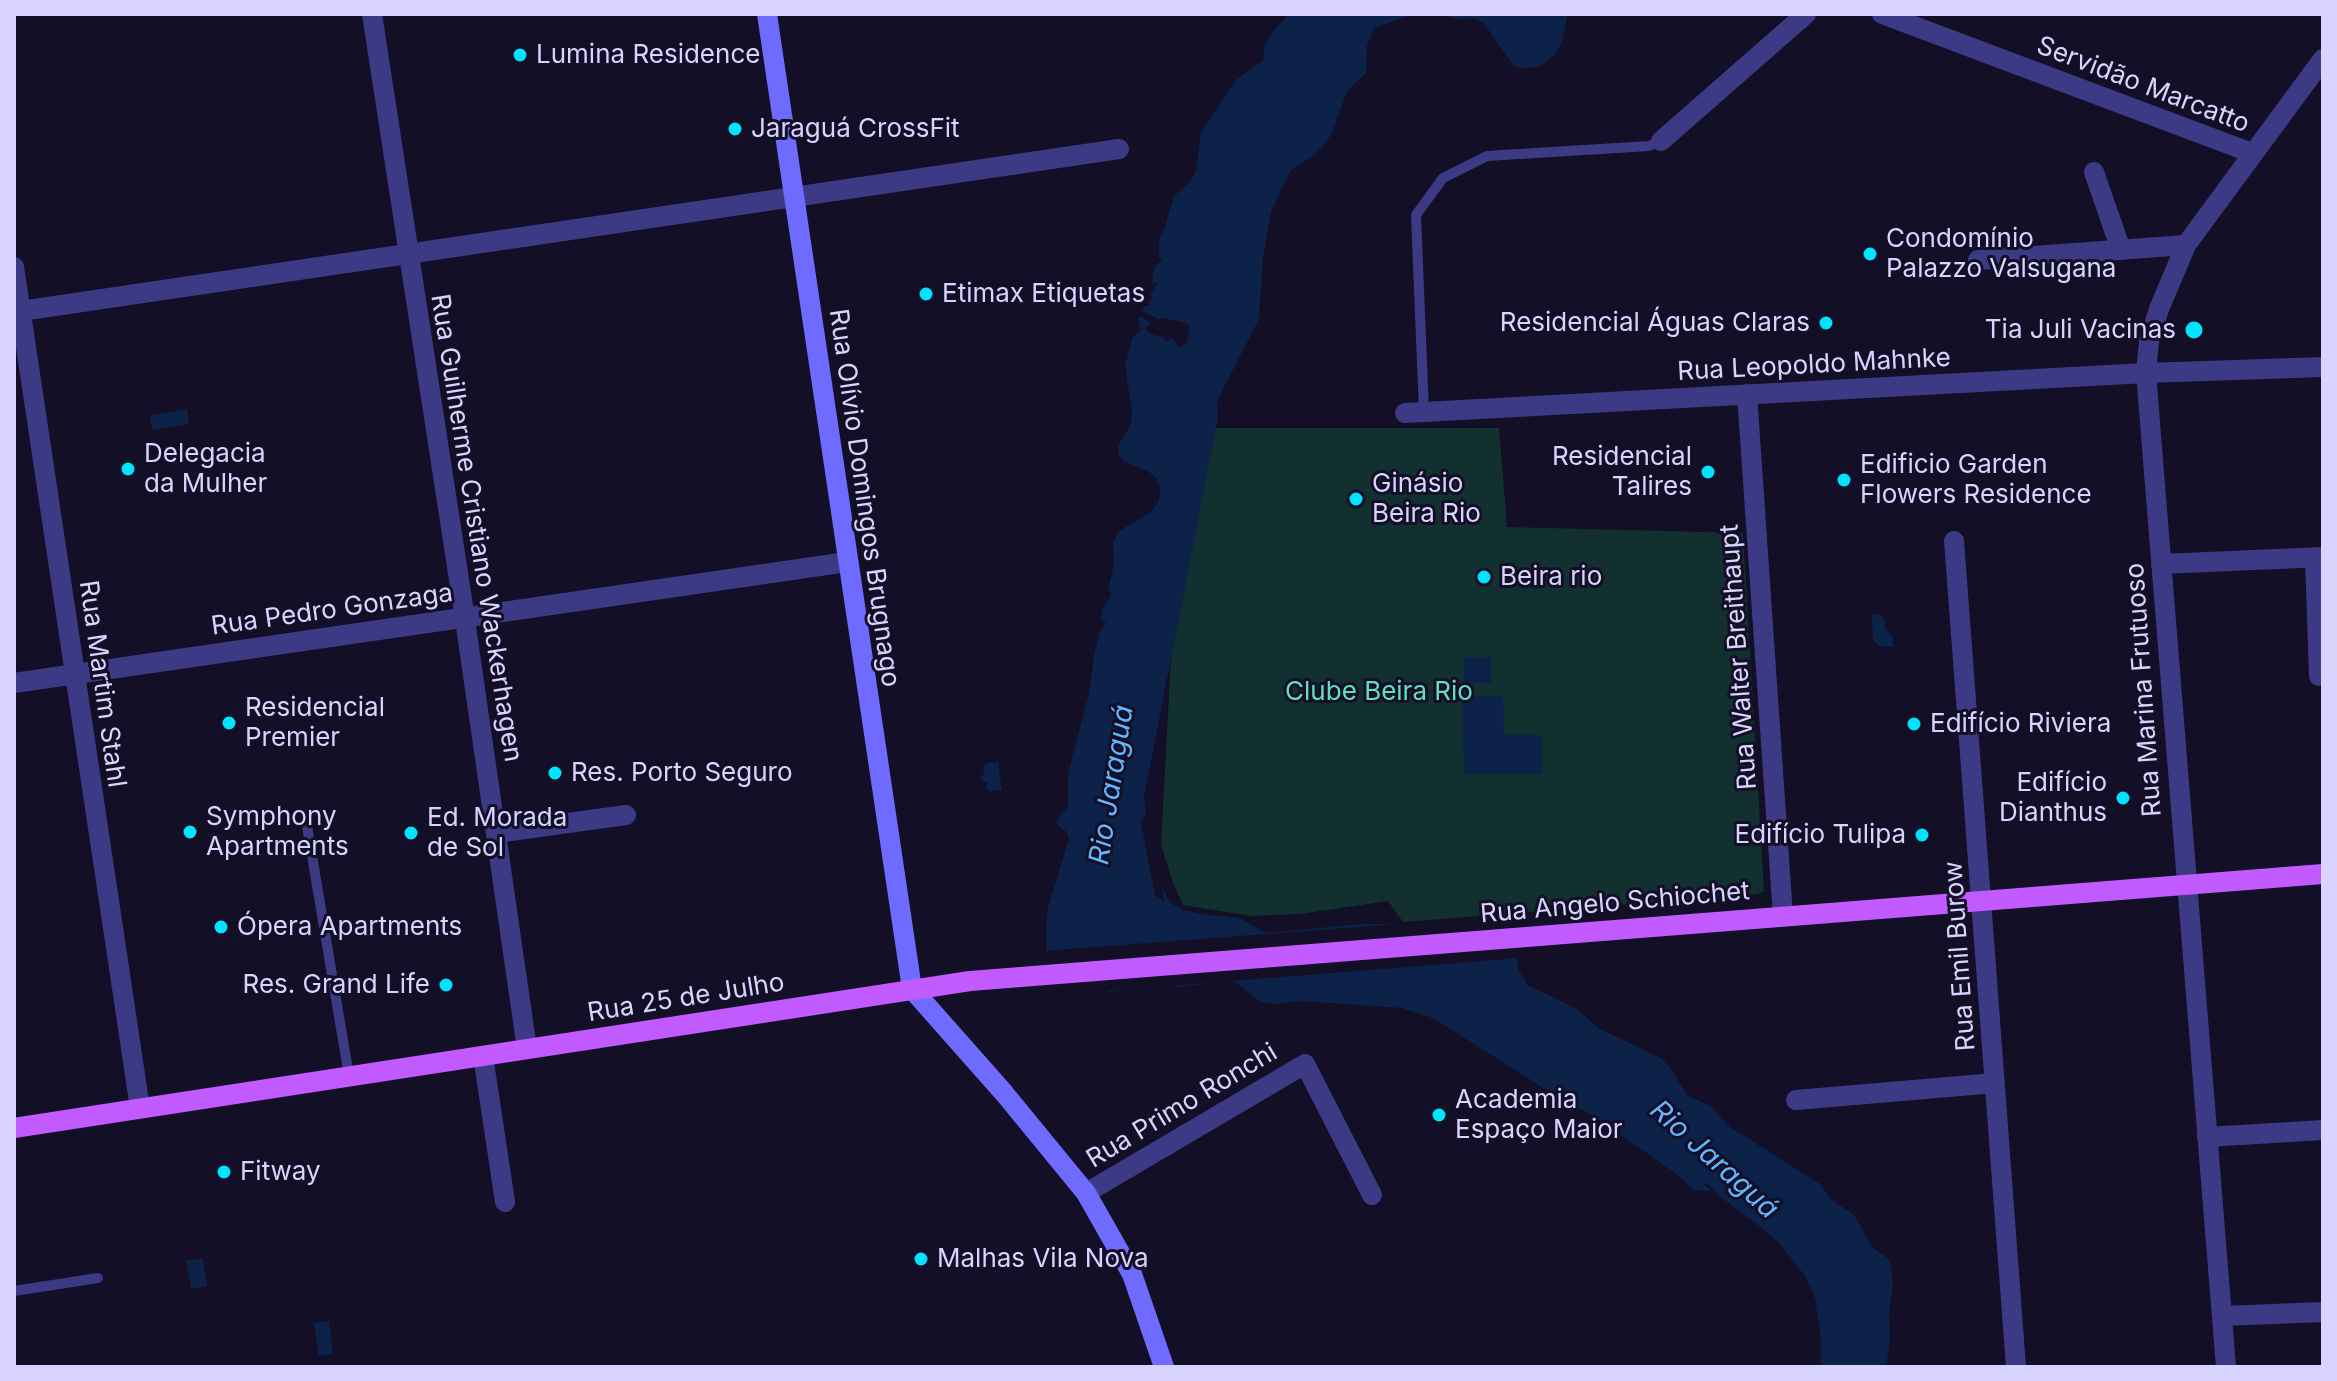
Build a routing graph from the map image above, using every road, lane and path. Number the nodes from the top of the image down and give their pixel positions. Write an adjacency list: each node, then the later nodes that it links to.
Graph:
1 (372, 14): 13 (street, Rua Guilherme Cristiano Wackerhagen)
2 (767, 14): 10 (main road, Rua Olívio Domingos Brugnago)
3 (1806, 14): 6 (street)
4 (1882, 14): 8 (street, Servidão Marcatto)
5 (2323, 59): 8 (street, Rua Marina Frutuoso)
6 (1661, 141): 20 (lane)
7 (1119, 149): 10 (street)
8 (2252, 153): 11 (street, Rua Marina Frutuoso)
9 (2094, 172): 12 (street)
10 (793, 195): 13 (street); 23 (main road, Rua Olívio Domingos Brugnago)
11 (2186, 245): 12 (street); 18 (street, Rua Marina Frutuoso)
12 (2121, 250): 14 (street)
13 (407, 254): 16 (street); 25 (street, Rua Guilherme Cristiano Wackerhagen)
14 (1978, 260)
15 (14, 267): 16 (street, Rua Martim Stahl)
16 (17, 311): 26 (street, Rua Martim Stahl)
17 (2323, 367): 18 (street, Rua Leopoldo Mahnke)
18 (2146, 373): 19 (street, Rua Leopoldo Mahnke); 24 (street, Rua Marina Frutuoso)
19 (1747, 394): 20 (street, Rua Leopoldo Mahnke); 35 (street, Rua Walter Breithaupt)
20 (1415, 413)
21 (1954, 541): 34 (street, Rua Emil Burow)
22 (2319, 558): 24 (street); 27 (street)
23 (847, 562): 25 (street, Rua Pedro Gonzaga); 36 (main road, Rua Olívio Domingos Brugnago)
24 (2161, 564): 33 (street, Rua Marina Frutuoso)
25 (464, 617): 26 (street, Rua Pedro Gonzaga); 31 (street, Rua Guilherme Cristiano Wackerhagen)
26 (75, 674): 28 (street, Rua Pedro Gonzaga); 42 (street, Rua Martim Stahl)
27 (2319, 676)
28 (14, 683)
29 (305, 814): 39 (lane)
30 (626, 815): 31 (street)
31 (496, 833): 37 (street, Rua Guilherme Cristiano Wackerhagen)
32 (2323, 874): 33 (main road, Rua Angelo Schiochet)
33 (2186, 884): 34 (main road, Rua Angelo Schiochet); 45 (street, Rua Marina Frutuoso)
34 (1982, 900): 35 (main road, Rua Angelo Schiochet); 40 (street, Rua Emil Burow)
35 (1783, 916): 36 (main road, Rua Angelo Schiochet)
36 (912, 989): 37 (main road, Rua 25 de Julho); 46 (main road)
37 (527, 1049): 38 (main road, Rua 25 de Julho)
38 (483, 1056): 39 (main road, Rua 25 de Julho); 48 (street)
39 (349, 1076): 42 (main road, Rua 25 de Julho)
40 (1995, 1083): 41 (street); 54 (street, Rua Emil Burow)
41 (1796, 1100)
42 (140, 1108): 43 (main road, Rua 25 de Julho)
43 (14, 1128)
44 (2323, 1130): 45 (street)
45 (2207, 1137): 52 (street, Rua Marina Frutuoso)
46 (1086, 1193): 47 (street, Rua Primo Ronchi); 53 (main road)
47 (1372, 1195)
48 (505, 1202)
49 (98, 1278): 50 (lane)
50 (14, 1291)
51 (2323, 1312): 52 (street)
52 (2222, 1316): 55 (street, Rua Marina Frutuoso)
53 (1164, 1367)
54 (2016, 1367)
55 (2226, 1367)

